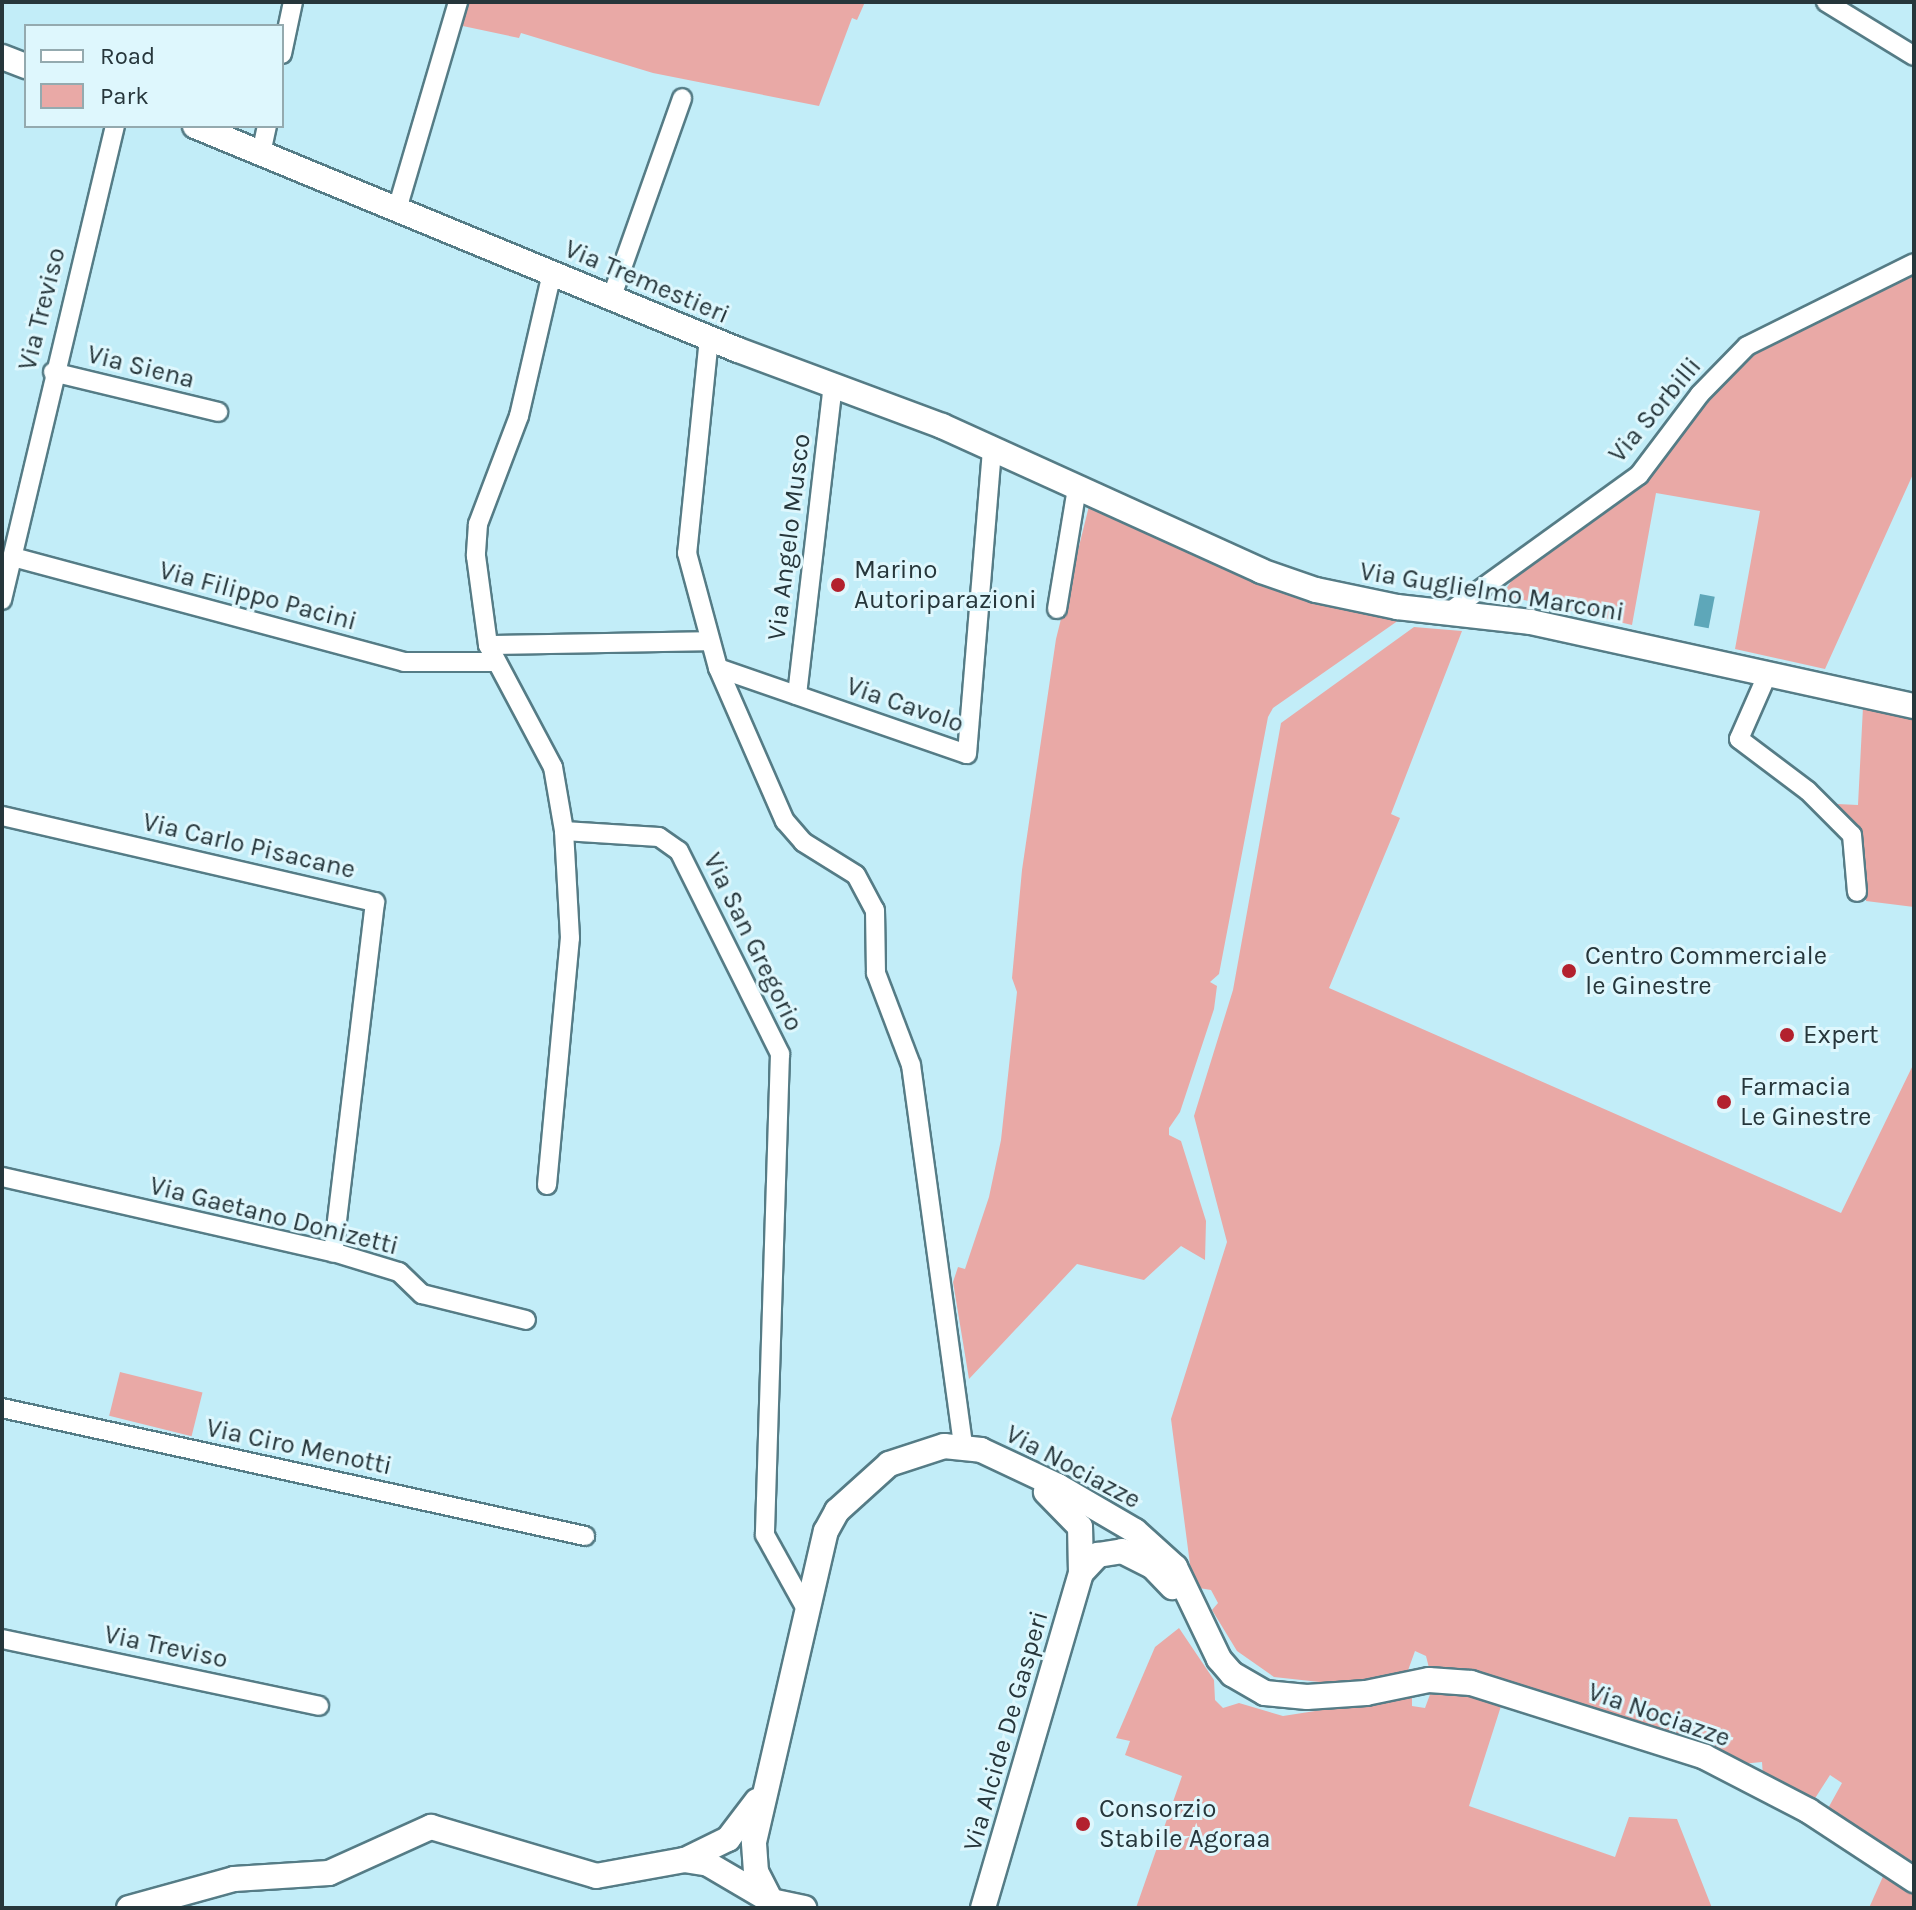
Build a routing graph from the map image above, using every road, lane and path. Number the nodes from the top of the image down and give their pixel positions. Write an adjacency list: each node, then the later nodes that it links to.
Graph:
1 (293, 2): 4 (street)
2 (458, 2): 12 (street)
3 (1826, 2): 5 (street)
4 (284, 45)
5 (1914, 56)
6 (2, 57): 7 (street)
7 (24, 65)
8 (682, 98): 15 (street)
9 (114, 128): 17 (street, Via Treviso)
10 (206, 128): 11 (street, Via Tremestieri)
11 (264, 138): 12 (street, Via Tremestieri)
12 (398, 206): 14 (street, Via Tremestieri)
13 (1914, 263): 25 (street, Via Sorbilli)
14 (552, 273): 15 (street, Via Tremestieri); 27 (street)
15 (611, 299): 16 (street, Via Tremestieri)
16 (709, 338): 18 (street, Via Tremestieri); 26 (street)
17 (53, 372): 19 (street, Via Siena); 22 (street, Via Treviso)
18 (833, 386): 20 (street, Via Tremestieri); 30 (street, Via Angelo Musco)
19 (218, 412)
20 (992, 448): 21 (street, Via Tremestieri); 30 (street, Via Cavolo)
21 (1077, 488): 24 (street); 25 (street, Via Guglielmo Marconi)
22 (13, 557): 23 (street, Via Treviso); 27 (street, Via Filippo Pacini)
23 (2, 600)
24 (1057, 609)
25 (1449, 612): 29 (street, Via Guglielmo Marconi)
26 (710, 641): 27 (street, Via Filippo Pacini); 28 (street)
27 (491, 653): 33 (street)
28 (718, 668): 30 (street, Via Cavolo); 40 (street)
29 (1768, 673): 31 (street, Via Guglielmo Marconi); 34 (street)
30 (797, 695)
31 (1914, 706)
32 (2, 816): 37 (street, Via Carlo Pisacane)
33 (564, 831): 36 (street); 45 (street, Via San Gregorio)
34 (1857, 892)
35 (2, 1177): 37 (street, Via Gaetano Donizetti)
36 (547, 1185)
37 (333, 1252): 38 (street, Via Gaetano Donizetti)
38 (526, 1320)
39 (2, 1408): 42 (street, Via Ciro Menotti)
40 (963, 1447): 41 (street, Via Nociazze); 45 (street, Via Nociazze)
41 (1026, 1475): 43 (street, Via Alcide De Gasperi); 44 (street, Via Nociazze)
42 (585, 1536)
43 (1081, 1573): 44 (street); 54 (street, Via Alcide De Gasperi)
44 (1190, 1606): 50 (street, Via Nociazze)
45 (806, 1609): 48 (street, Via Nociazze)
46 (2, 1639): 47 (street, Via Treviso)
47 (319, 1706)
48 (761, 1796): 49 (street); 51 (street, Via Nociazze)
49 (684, 1860): 51 (street); 52 (street)
50 (1914, 1880)
51 (771, 1901): 53 (street)
52 (175, 1902): 55 (street)
53 (800, 1907)
54 (985, 1907)
55 (129, 1908)

